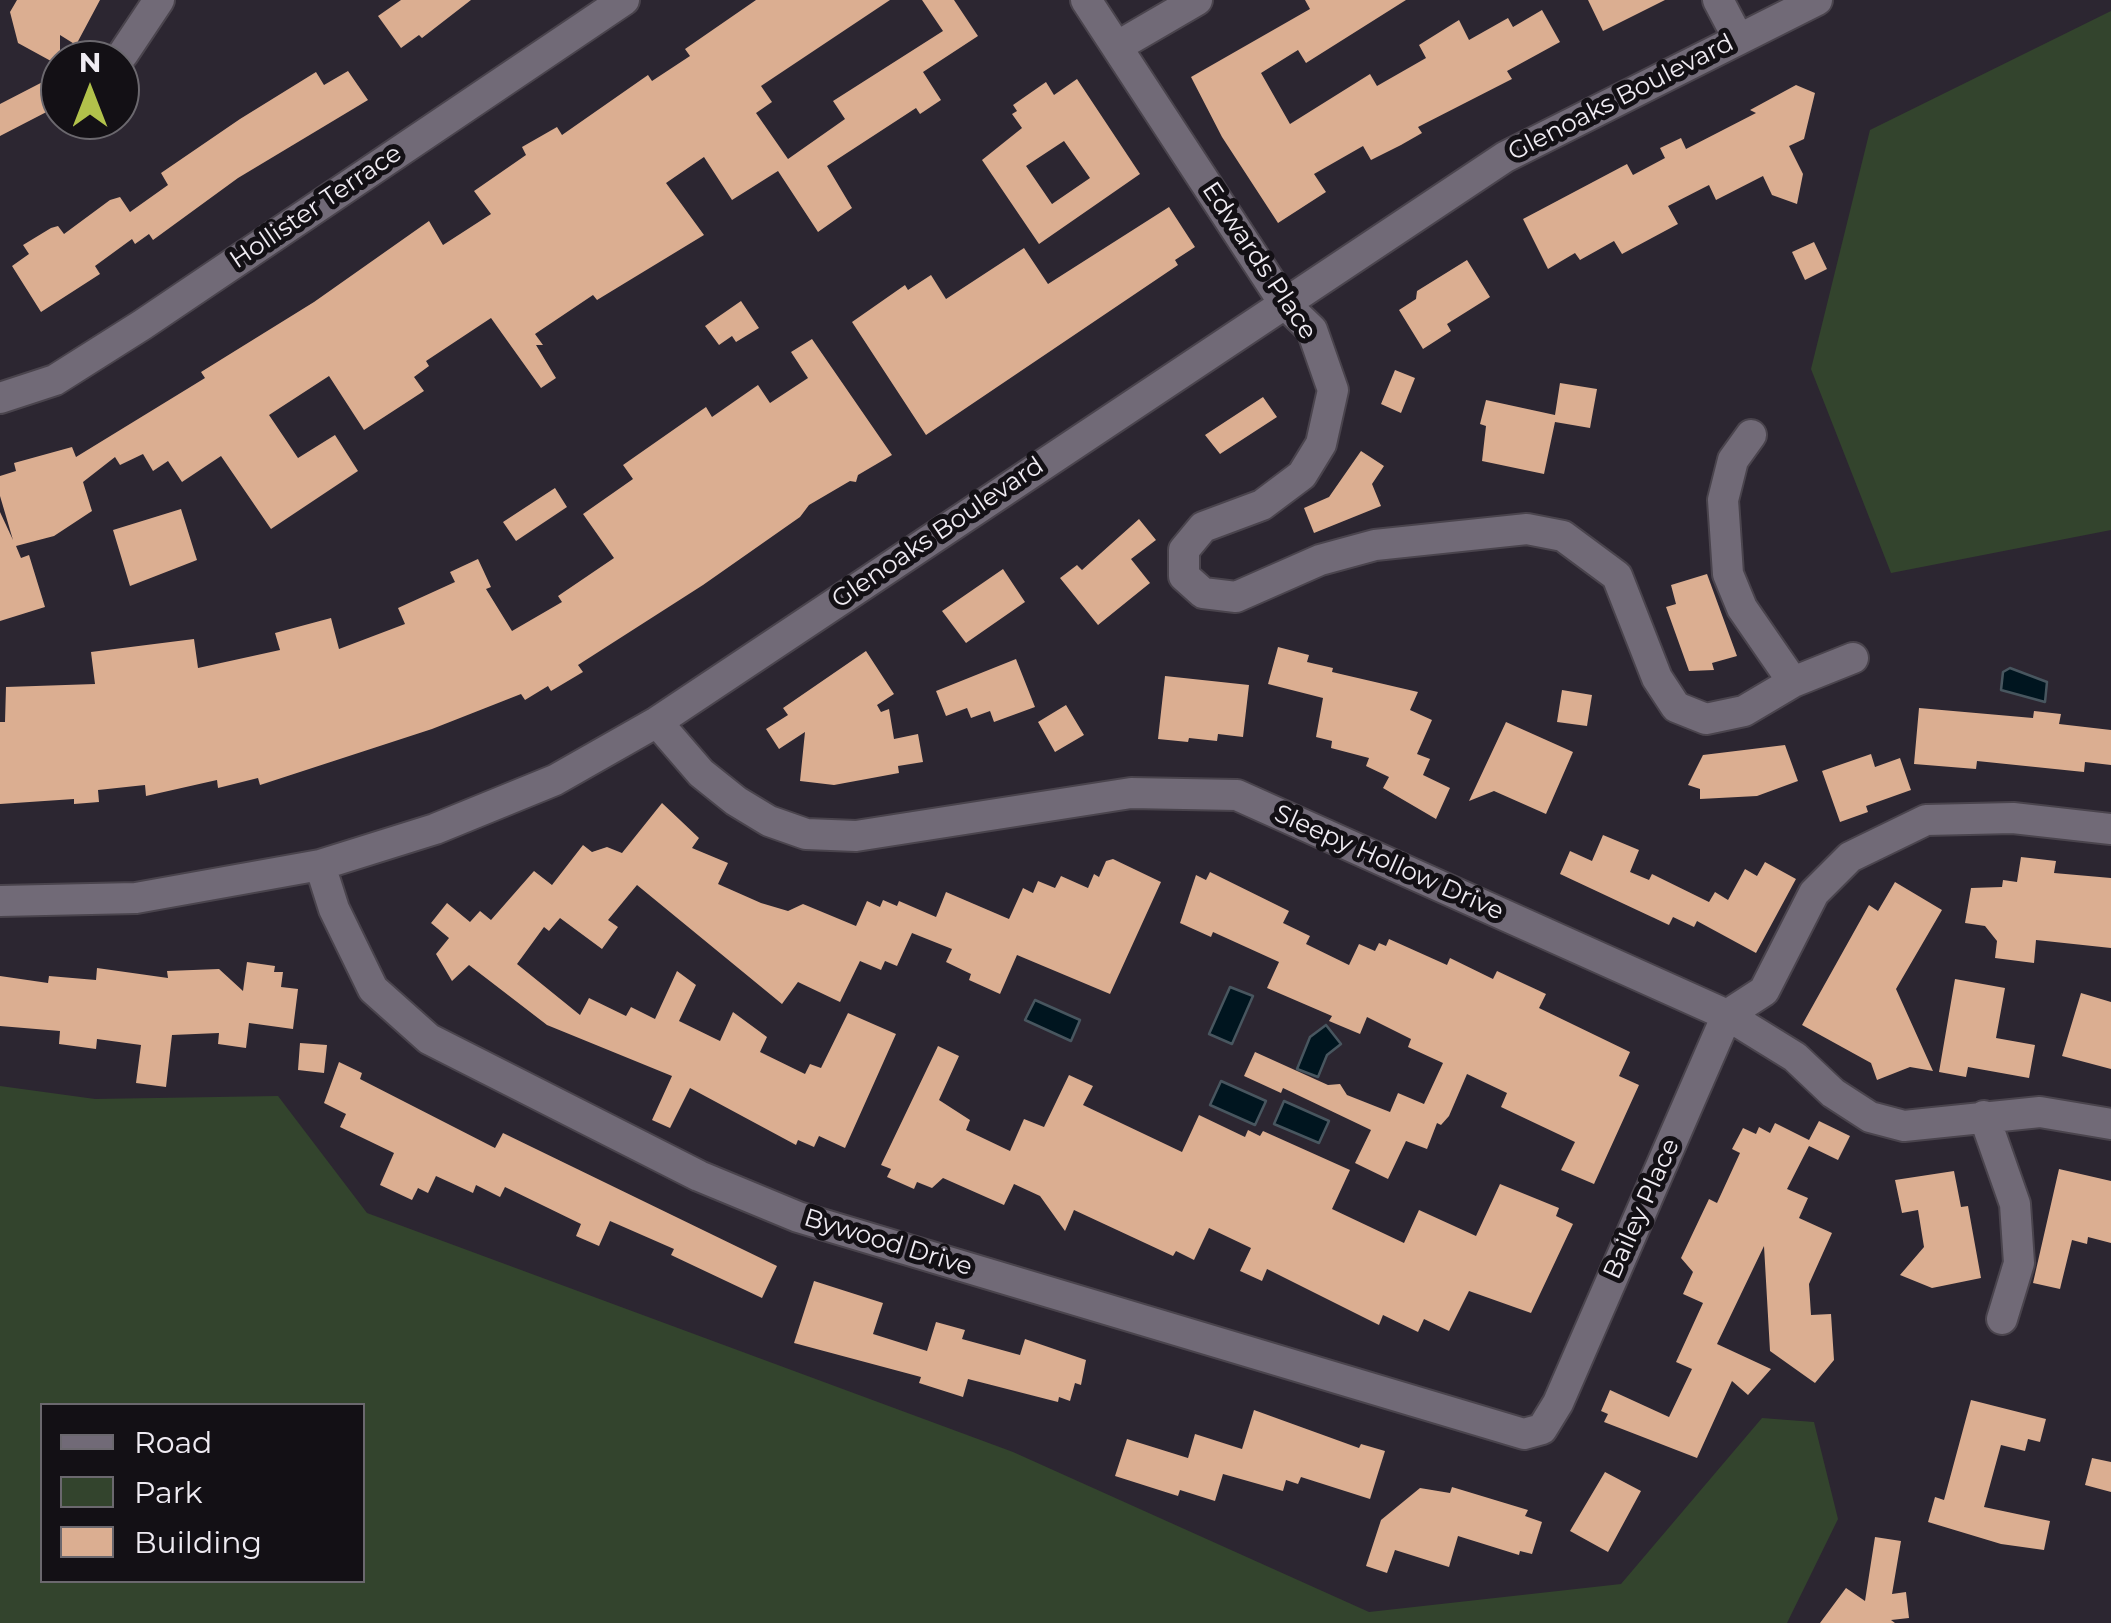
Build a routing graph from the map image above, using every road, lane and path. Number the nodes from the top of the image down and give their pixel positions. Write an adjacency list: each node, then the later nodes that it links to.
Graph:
1 (158, 0): 8 (street)
2 (624, 0): 11 (street, Hollister Terrace)
3 (1086, 0): 9 (street, Edwards Place)
4 (1197, 0): 9 (street)
5 (1718, 0): 7 (street)
6 (1816, 0): 7 (street, Glenoaks Boulevard)
7 (1738, 38): 10 (street, Glenoaks Boulevard)
8 (132, 40)
9 (1118, 46): 10 (street, Edwards Place)
10 (1284, 303): 14 (street, Edwards Place); 15 (street, Glenoaks Boulevard)
11 (0, 398)
12 (1751, 435): 14 (street)
13 (1853, 658): 14 (street, Edwards Place)
14 (1793, 682)
15 (657, 722): 17 (street, Glenoaks Boulevard); 19 (street, Sleepy Hollow Drive)
16 (2111, 829): 19 (street)
17 (320, 865): 18 (street, Glenoaks Boulevard); 23 (street, Bywood Drive)
18 (0, 900)
19 (1727, 1015): 20 (street, Sleepy Hollow Drive); 23 (street, Bailey Place)
20 (1984, 1116): 21 (street, Sleepy Hollow Drive); 22 (street)
21 (2111, 1124)
22 (2002, 1319)
23 (1558, 1402)

